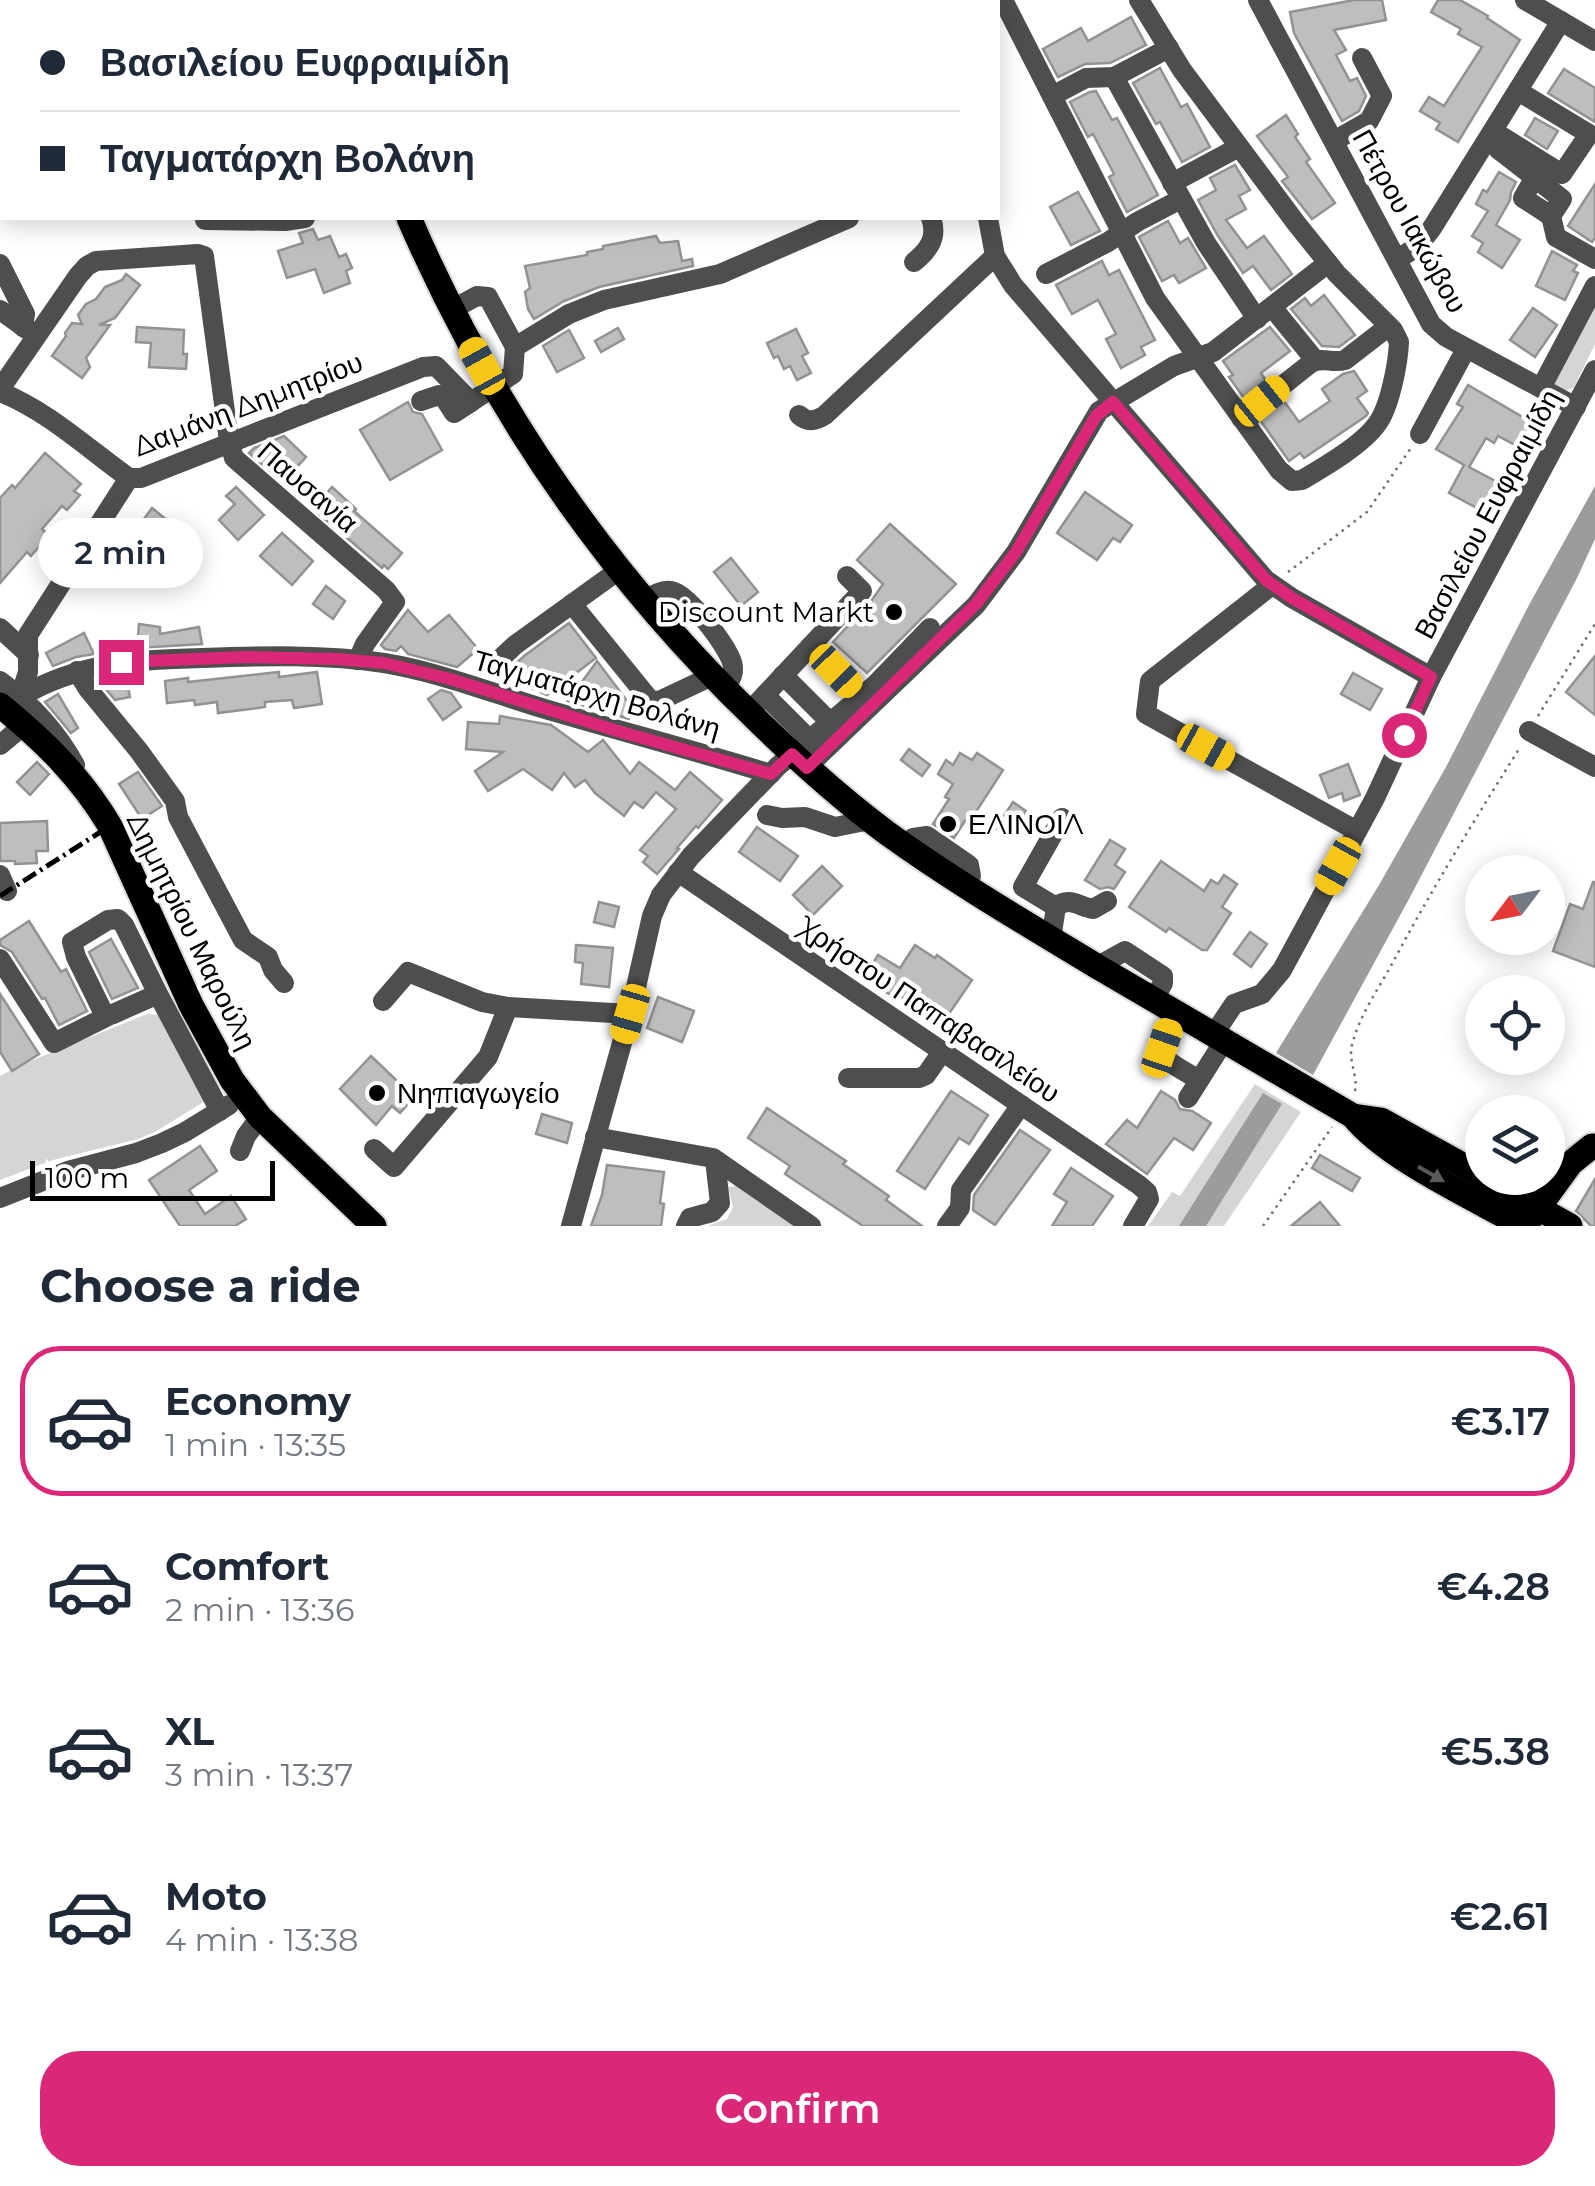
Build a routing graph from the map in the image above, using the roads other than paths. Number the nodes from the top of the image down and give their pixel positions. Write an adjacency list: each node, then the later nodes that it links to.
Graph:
1 (1002, 0): 11 (street)
2 (1139, 0): 7 (street)
3 (1258, 0): 13 (street, Πέτρου Ιακώβου)
4 (1525, 0): 5 (street)
5 (1560, 20): 6 (street); 10 (street)
6 (1595, 42)
7 (1169, 48): 9 (street); 14 (street)
8 (1362, 58): 13 (street)
9 (1114, 77): 11 (street); 15 (street)
10 (1518, 90): 12 (street); 12 (street)
11 (1052, 96): 22 (street)
12 (1490, 136): 24 (street); 25 (street)
13 (1334, 141): 25 (street, Πέτρου Ιακώβου)
14 (1239, 147): 15 (street); 27 (street)
15 (1176, 191): 22 (street); 33 (street)
16 (205, 220): 17 (street)
17 (295, 220)
18 (844, 220): 36 (street)
19 (933, 220): 26 (street)
20 (988, 220): 23 (street)
21 (418, 223): 31 (main road)
22 (1123, 232): 29 (street); 38 (street)
23 (995, 256): 45 (street); 48 (street)
24 (1595, 259)
25 (1398, 260): 37 (street, Πέτρου Ιακώβου)
26 (914, 262)
27 (1328, 263): 33 (street); 35 (street)
28 (0, 264): 34 (street)
29 (1046, 274)
30 (1595, 286): 42 (street)
31 (452, 309): 36 (street); 41 (main road)
32 (0, 310): 34 (street)
33 (1264, 313): 38 (street); 39 (street)
34 (30, 331): 43 (street); 51 (street, Παυσανία)
35 (1394, 334): 39 (street); 49 (street)
36 (515, 347): 41 (street)
37 (1466, 349): 42 (street, Πέτρου Ιακώβου); 50 (street)
38 (1198, 359): 45 (street); 49 (street)
39 (1315, 360): 49 (street)
40 (1595, 370): 46 (street, Βασιλείου Ευφραιμίδη)
41 (494, 387): 47 (street); 53 (main road)
42 (1541, 388): 46 (street, Πέτρου Ιακώβου)
43 (0, 391): 52 (street)
44 (421, 401): 47 (street)
45 (1113, 402): 55 (street); 75 (street)
46 (1576, 407): 65 (street, Βασιλείου Ευφραιμίδη)
47 (456, 412): 51 (street, Δαμάνη Δημητρίου)
48 (799, 415)
49 (1241, 418)
50 (1420, 434)
51 (229, 441): 52 (street, Δαμάνη Δημητρίου); 61 (street, Παυσανία)
52 (129, 478): 60 (street, Δαμάνη Δημητρίου)
53 (619, 570): 56 (street); 67 (main road)
54 (846, 576): 59 (street)
55 (1272, 585): 65 (street); 82 (street)
56 (572, 604): 62 (street); 67 (street)
57 (0, 628): 60 (street)
58 (930, 628): 68 (street)
59 (811, 646): 64 (street); 68 (street)
60 (29, 655): 69 (street, Δαμάνη Δημητρίου)
61 (358, 660): 63 (street, Ταγματάρχη Βολάνη); 77 (street, Ταγματάρχη Βολάνη)
62 (499, 660)
63 (76, 671): 69 (street, Ταγματάρχη Βολάνη); 92 (street)
64 (784, 675): 70 (street); 71 (street)
65 (1431, 677): 82 (street, Βασιλείου Ευφραιμίδη)
66 (0, 681): 69 (street)
67 (718, 682): 70 (main road)
68 (861, 697): 71 (street)
69 (10, 701): 72 (main road, Δημητρίου Μαρούλη); 78 (street)
70 (757, 704): 75 (main road)
71 (830, 722): 75 (street)
72 (24, 725): 74 (street); 78 (main road, Δημητρίου Μαρούλη)
73 (1530, 731): 76 (street)
74 (0, 746)
75 (802, 754): 77 (street); 81 (main road)
76 (1595, 767)
77 (771, 774): 84 (street)
78 (76, 776): 102 (main road, Δημητρίου Μαρούλη)
79 (767, 815): 81 (street)
80 (1062, 818): 86 (street)
81 (870, 820): 88 (main road)
82 (1357, 831): 99 (street, Βασιλείου Ευφραιμίδη)
83 (913, 838): 85 (street)
84 (678, 872): 98 (street); 100 (street, Χρήστου Παπαβασιλείου)
85 (971, 876)
86 (1023, 887): 88 (street); 89 (street)
87 (1107, 901): 89 (street)
88 (994, 904): 90 (main road)
89 (1056, 907): 90 (street)
90 (1051, 939): 95 (main road)
91 (0, 959): 97 (street)
92 (284, 983)
93 (158, 994): 97 (street); 97 (street); 104 (street)
94 (383, 1001): 96 (street)
95 (1164, 1005): 99 (main road); 99 (street, Βασιλείου Ευφραιμίδη)
96 (508, 1007): 98 (street); 109 (street)
97 (110, 1014)
98 (630, 1014): 107 (street)
99 (1225, 1042): 105 (main road)
100 (942, 1052): 101 (street); 103 (street, Χρήστου Παπαβασιλείου)
101 (848, 1078)
102 (243, 1096): 104 (street); 106 (main road, Δημητρίου Μαρούλη)
103 (1021, 1105): 121 (street); 122 (street, Χρήστου Παπαβασιλείου)
104 (220, 1111): 114 (street)
105 (1343, 1111): 112 (main road); 115 (main road, one-way to 115)
106 (260, 1118): 110 (street); 117 (main road, Δημητρίου Μαρούλη)
107 (595, 1137): 111 (street); 118 (street)
108 (1593, 1143): 116 (main road)
109 (374, 1149)
110 (240, 1151)
111 (715, 1160): 119 (street); 120 (street)
112 (1465, 1166)
113 (1508, 1195): 116 (main road)
114 (0, 1198)
115 (1497, 1218): 116 (main road)
116 (1542, 1221)
117 (374, 1226)
118 (571, 1226)
119 (686, 1226)
120 (812, 1226)
121 (947, 1226)
122 (1133, 1226)

